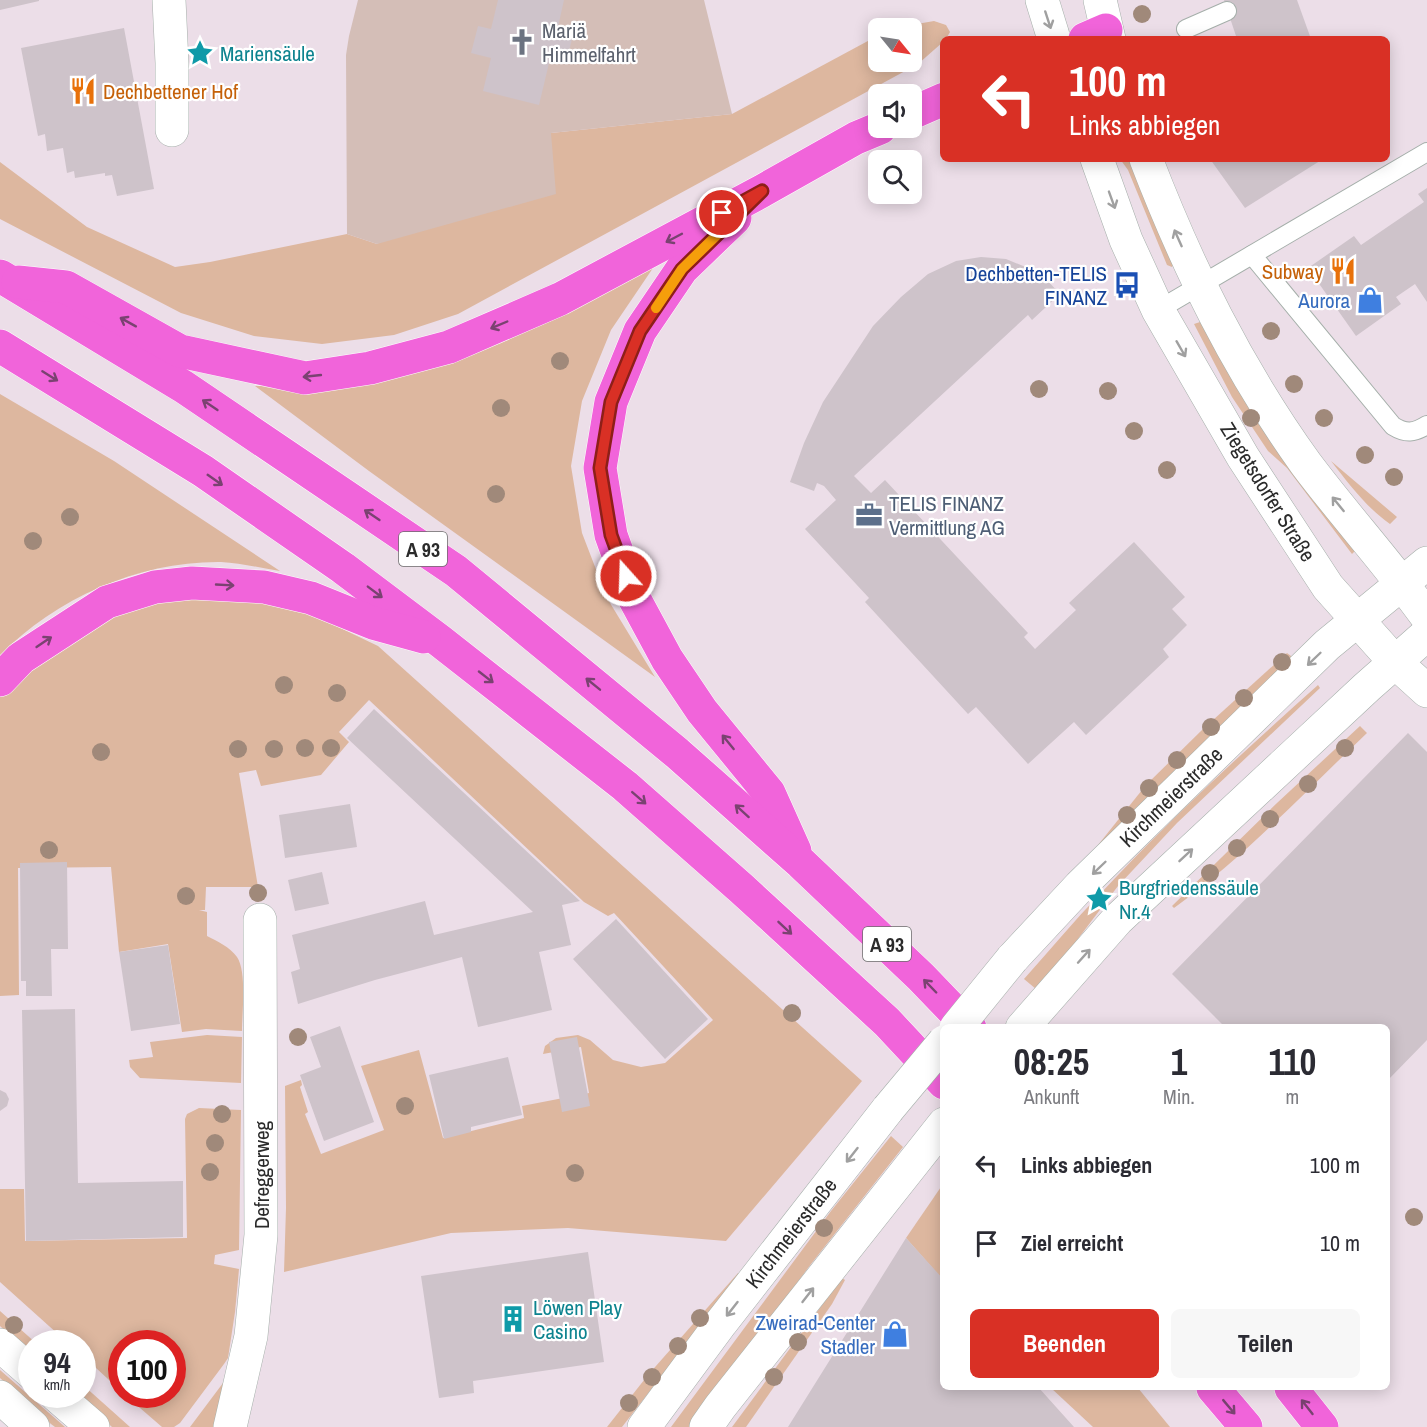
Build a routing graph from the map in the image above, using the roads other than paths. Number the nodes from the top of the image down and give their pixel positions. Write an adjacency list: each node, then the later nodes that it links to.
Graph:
1 (169, 0): 8 (main road)
2 (1042, 0): 5 (main road, one-way to 5)
3 (1227, 11): 4 (lane)
4 (1186, 29)
5 (1053, 36)
6 (940, 101): 7 (highway)
7 (922, 109)
8 (172, 130)
9 (868, 133): 13 (highway)
10 (1427, 152): 14 (lane)
11 (1098, 162): 17 (main road, Ziegetsdorfer Straße, one-way to 17)
12 (1147, 162): 16 (main road, one-way to 12)
13 (762, 191): 15 (highway, one-way to 15); 28 (highway, one-way to 13)
14 (1252, 255): 16 (lane); 19 (lane)
15 (5, 279): 28 (highway, A 93, one-way to 15)
16 (1199, 286): 17 (lane); 20 (main road, one-way to 16)
17 (1158, 310): 22 (main road, Ziegetsdorfer Straße, one-way to 22)
18 (0, 346): 24 (highway, A 93, one-way to 24)
19 (1427, 425)
20 (1415, 573): 21 (main road); 22 (main road, Kirchmeierstraße)
21 (1427, 617)
22 (1359, 621): 25 (main road, Ziegetsdorfer Straße); 30 (main road, Kirchmeierstraße, one-way to 30, bridge)
23 (1427, 634): 25 (main road)
24 (440, 641): 26 (highway, one-way to 24); 34 (highway, A 93, one-way to 34)
25 (1395, 662): 27 (main road, Ziegetsdorfer Straße); 32 (main road, one-way to 25)
26 (0, 680)
27 (1427, 691)
28 (801, 863): 31 (highway, A 93, one-way to 28)
29 (260, 920): 44 (main road, Defreggerweg)
30 (959, 1024)
31 (966, 1024)
32 (1025, 1024)
33 (940, 1047): 45 (main road, Kirchmeierstraße, one-way to 45, bridge)
34 (940, 1079)
35 (934, 1136): 46 (main road, one-way to 35)
36 (0, 1345): 37 (main road)
37 (18, 1361)
38 (1215, 1390): 47 (highway, one-way to 47)
39 (1293, 1390): 48 (highway, one-way to 39)
40 (0, 1397): 42 (main road)
41 (71, 1408): 43 (main road)
42 (33, 1427)
43 (93, 1427)
44 (230, 1427)
45 (644, 1427)
46 (706, 1427)
47 (1246, 1427)
48 (1322, 1427)

